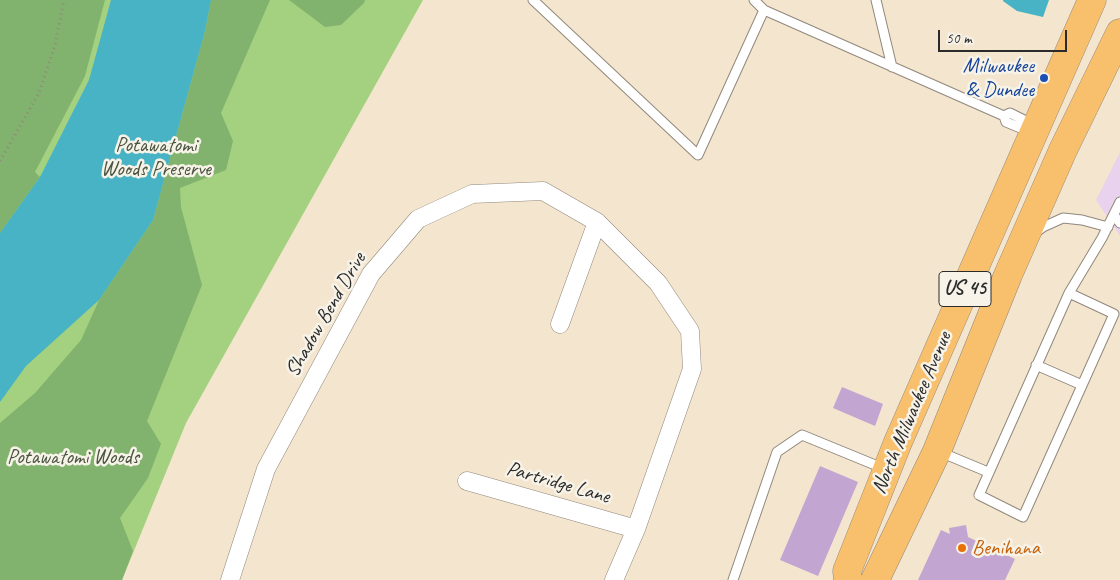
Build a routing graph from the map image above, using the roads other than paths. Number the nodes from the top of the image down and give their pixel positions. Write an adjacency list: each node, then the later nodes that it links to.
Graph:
1 (533, 0): 5 (lane)
2 (754, 0): 5 (lane)
3 (876, 0): 7 (lane)
4 (1092, 0): 8 (main road, North Milwaukee Avenue / US 45)
5 (764, 10): 7 (lane)
6 (1120, 33): 14 (main road, North Milwaukee Avenue / US 45)
7 (892, 66): 8 (lane)
8 (1032, 128): 20 (main road, North Milwaukee Avenue / US 45)
9 (1120, 202): 10 (lane)
10 (1114, 215): 12 (lane); 13 (lane)
11 (597, 222): 16 (street); 23 (street, Shadow Bend Drive); 24 (street, Shadow Bend Drive)
12 (1120, 223)
13 (1108, 226): 14 (lane); 15 (lane)
14 (1022, 242): 19 (main road, North Milwaukee Avenue / US 45)
15 (1069, 293): 17 (lane); 18 (lane)
16 (560, 324)
17 (1036, 365): 18 (lane); 21 (lane)
18 (1082, 384): 21 (lane)
19 (937, 451): 21 (lane); 28 (main road, North Milwaukee Avenue / US 45)
20 (888, 470): 26 (lane); 27 (main road, North Milwaukee Avenue / US 45)
21 (988, 472)
22 (467, 482): 23 (street, Partridge Lane)
23 (636, 529): 25 (street, Shadow Bend Drive)
24 (230, 580)
25 (614, 580)
26 (733, 580)
27 (848, 580)
28 (875, 580)

